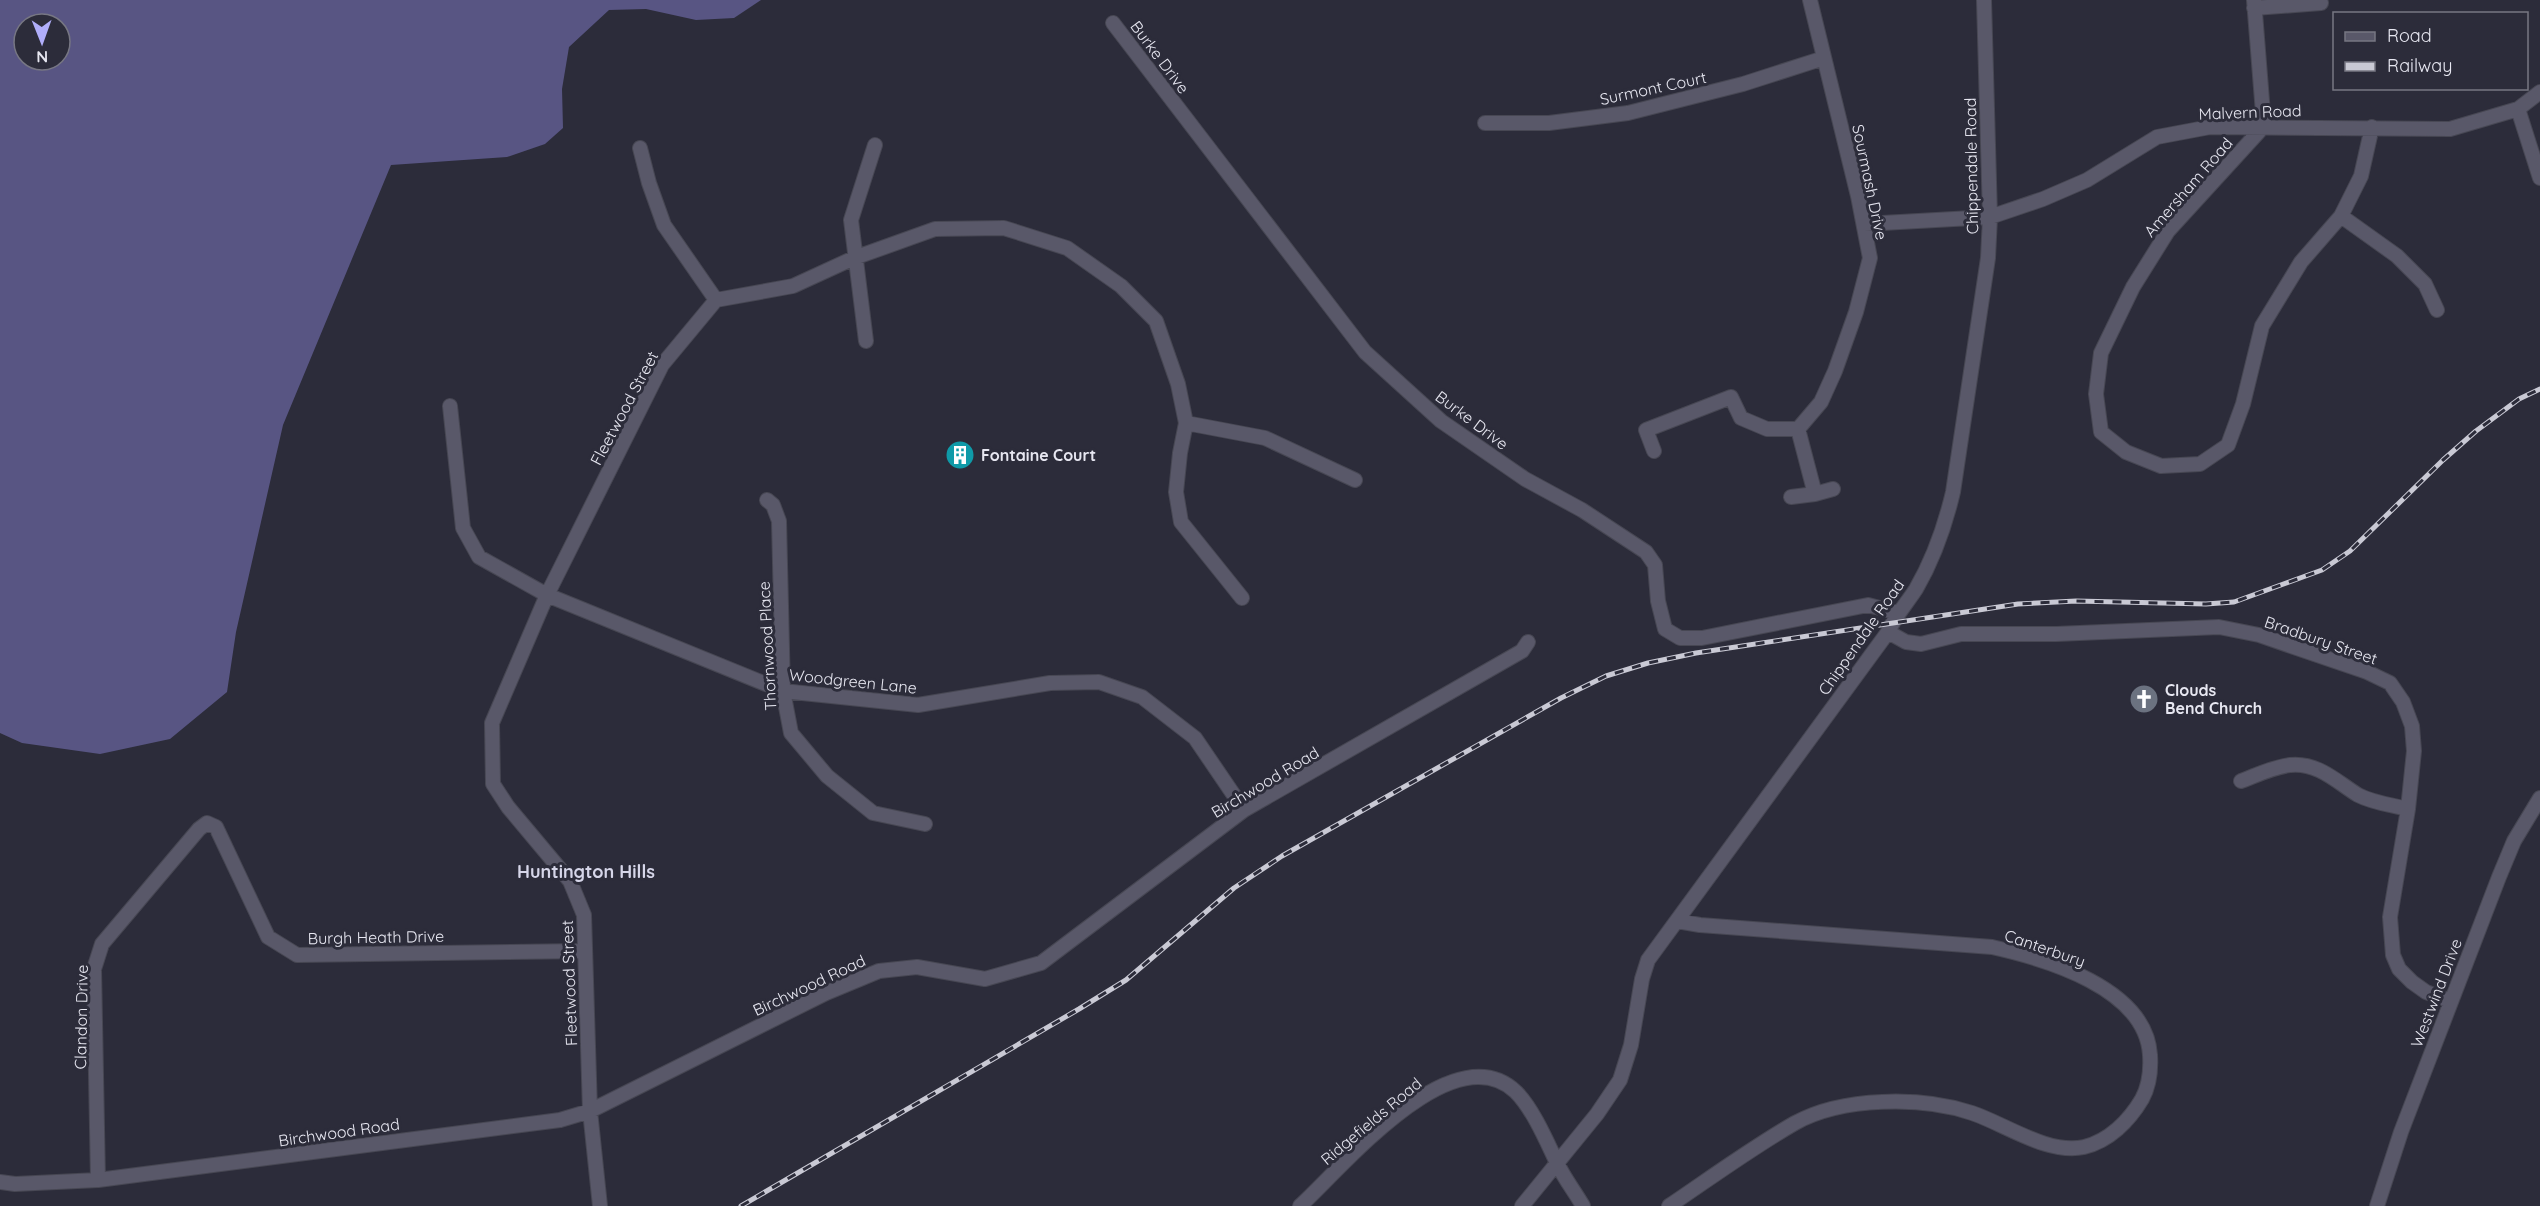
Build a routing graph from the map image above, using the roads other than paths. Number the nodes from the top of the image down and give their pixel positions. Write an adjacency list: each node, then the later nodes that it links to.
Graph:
1 (1810, 0): 6 (street, Sourmash Drive)
2 (1987, 0): 16 (street, Chippendale Road)
3 (2321, 3): 4 (street)
4 (2254, 4): 10 (street)
5 (1113, 23): 33 (street, Burke Drive)
6 (1824, 58): 9 (street, Surmont Court); 17 (street, Sourmash Drive)
7 (2540, 92): 8 (street, Malvern Road)
8 (2518, 109): 11 (street, Malvern Road); 14 (street)
9 (1485, 123)
10 (2264, 126): 11 (street, Malvern Road); 15 (street, Amersham Road); 16 (street, Malvern Road)
11 (2372, 127): 15 (street, Amersham Road)
12 (874, 145): 18 (street)
13 (640, 148): 19 (street)
14 (2540, 178)
15 (2341, 216): 20 (street)
16 (1990, 217): 17 (street, Malvern Road); 33 (street, Chippendale Road)
17 (1864, 224): 24 (street, Sourmash Drive)
18 (854, 258): 19 (street); 21 (street); 23 (street)
19 (716, 300): 31 (street, Fleetwood Street)
20 (2437, 310)
21 (866, 341)
22 (450, 406): 31 (street, Woodgreen Lane)
23 (1186, 423): 26 (street); 32 (street)
24 (1798, 429): 25 (street); 28 (street)
25 (1654, 452)
26 (1355, 480)
27 (1833, 489): 28 (street)
28 (1815, 494): 29 (street)
29 (1791, 497)
30 (767, 500): 36 (street, Thornwood Place)
31 (547, 595): 36 (street, Woodgreen Lane); 44 (street, Fleetwood Street)
32 (1242, 598)
33 (1898, 613): 34 (street, Chippendale Road)
34 (1888, 632): 39 (street, Bradbury Street); 43 (street, Chippendale Road)
35 (1528, 642): 40 (street, Birchwood Road)
36 (783, 692): 40 (street, Woodgreen Lane); 42 (street, Thornwood Place)
37 (2241, 781): 39 (street)
38 (2540, 798): 45 (street, Westwind Drive)
39 (2408, 809): 45 (street, Bradbury Street)
40 (1244, 810): 46 (street, Birchwood Road)
41 (207, 823): 44 (street, Burgh Heath Drive); 48 (street, Clandon Drive)
42 (925, 824)
43 (1677, 921): 47 (street, Chippendale Road); 54 (street, Canterbury)
44 (584, 951): 46 (street, Fleetwood Street)
45 (2450, 1001): 55 (street, Westwind Drive)
46 (590, 1111): 48 (street, Birchwood Road); 50 (street, Fleetwood Street)
47 (1557, 1163): 51 (street, Ridgefields Road); 52 (street, Chippendale Road); 53 (street, Ridgefields Road)
48 (98, 1180): 49 (street)
49 (0, 1182)
50 (600, 1206)
51 (1300, 1206)
52 (1522, 1206)
53 (1583, 1206)
54 (1669, 1206)
55 (2377, 1206)

